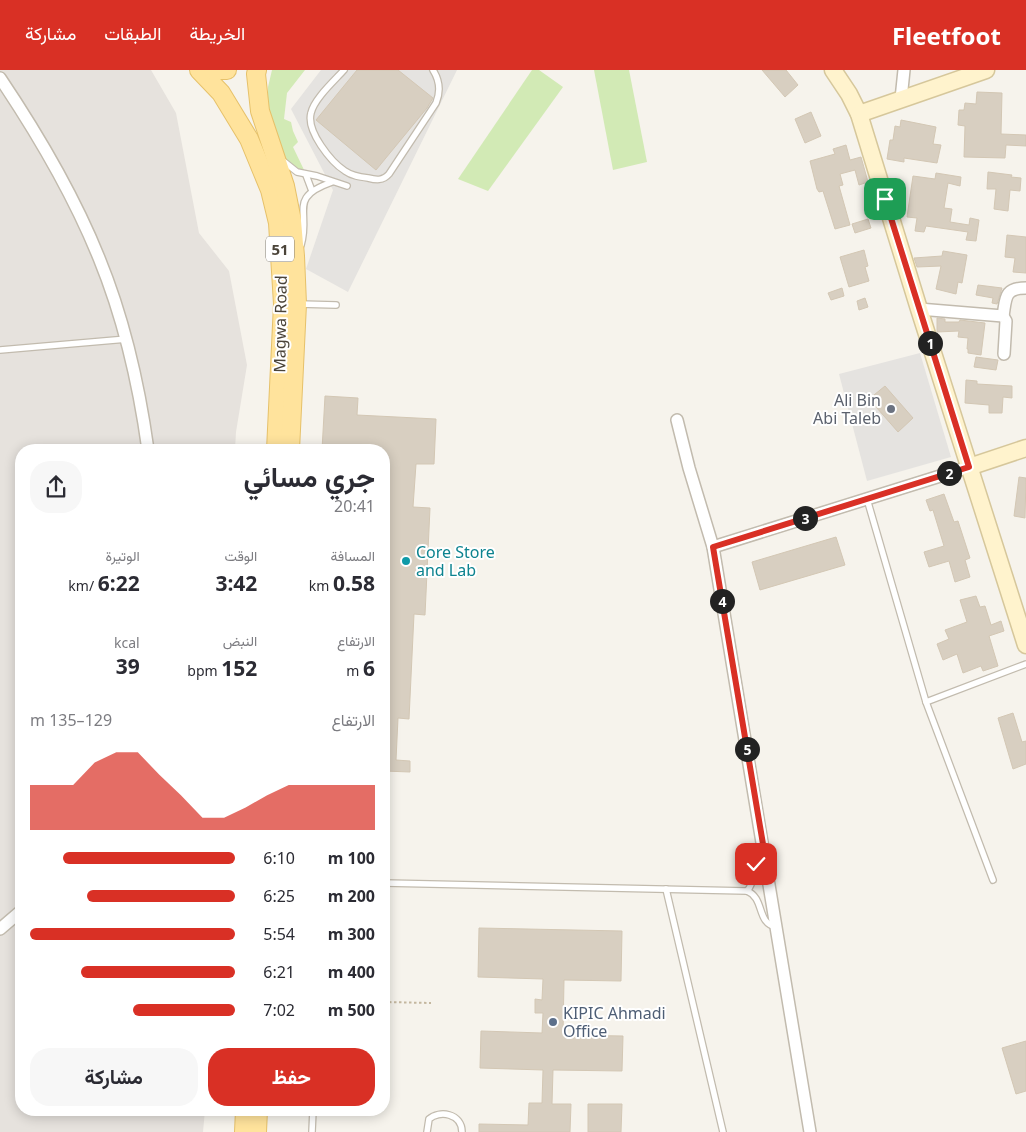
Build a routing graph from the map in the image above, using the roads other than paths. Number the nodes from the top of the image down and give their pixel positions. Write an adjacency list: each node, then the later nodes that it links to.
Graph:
1 (199, 70): 29 (main road, Magwa Road / 51)
2 (213, 70): 3 (main road)
3 (227, 70)
4 (257, 70): 13 (main road, Magwa Road / 51)
5 (344, 70): 6 (lane)
6 (433, 70)
7 (833, 70): 12 (street)
8 (904, 70): 11 (street)
9 (986, 70): 11 (street)
10 (0, 78): 24 (street)
11 (901, 99): 12 (street)
12 (859, 114): 22 (street)
13 (276, 156): 14 (lane); 18 (main road, Magwa Road / 51)
14 (306, 175): 15 (lane); 17 (lane)
15 (332, 182): 16 (lane); 17 (lane)
16 (347, 186)
17 (312, 191): 18 (lane)
18 (295, 256): 20 (main road, Magwa Road / 51)
19 (1026, 288): 23 (street)
20 (296, 304): 21 (lane); 30 (main road, Magwa Road / 51)
21 (336, 305)
22 (919, 309): 23 (street); 32 (street)
23 (1003, 316): 26 (street)
24 (127, 339): 25 (lane); 28 (street)
25 (0, 350)
26 (1004, 354)
27 (677, 420): 34 (street)
28 (147, 444)
29 (276, 444)
30 (290, 444)
31 (1026, 448): 32 (street)
32 (969, 467): 33 (street); 35 (street)
33 (867, 499): 34 (street); 37 (lane)
34 (713, 547): 38 (street)
35 (1026, 645)
36 (1026, 664): 37 (lane)
37 (926, 702): 39 (lane)
38 (765, 856): 42 (lane); 44 (street)
39 (993, 880)
40 (390, 883): 41 (lane)
41 (666, 889): 42 (lane); 54 (lane)
42 (747, 891): 44 (lane)
43 (15, 916): 45 (street)
44 (776, 927): 55 (street)
45 (0, 929)
46 (245, 1116): 49 (main road)
47 (258, 1116): 50 (main road)
48 (312, 1116): 51 (lane)
49 (244, 1132)
50 (257, 1132)
51 (312, 1132)
52 (427, 1132): 53 (lane)
53 (462, 1132)
54 (723, 1132)
55 (810, 1132)

